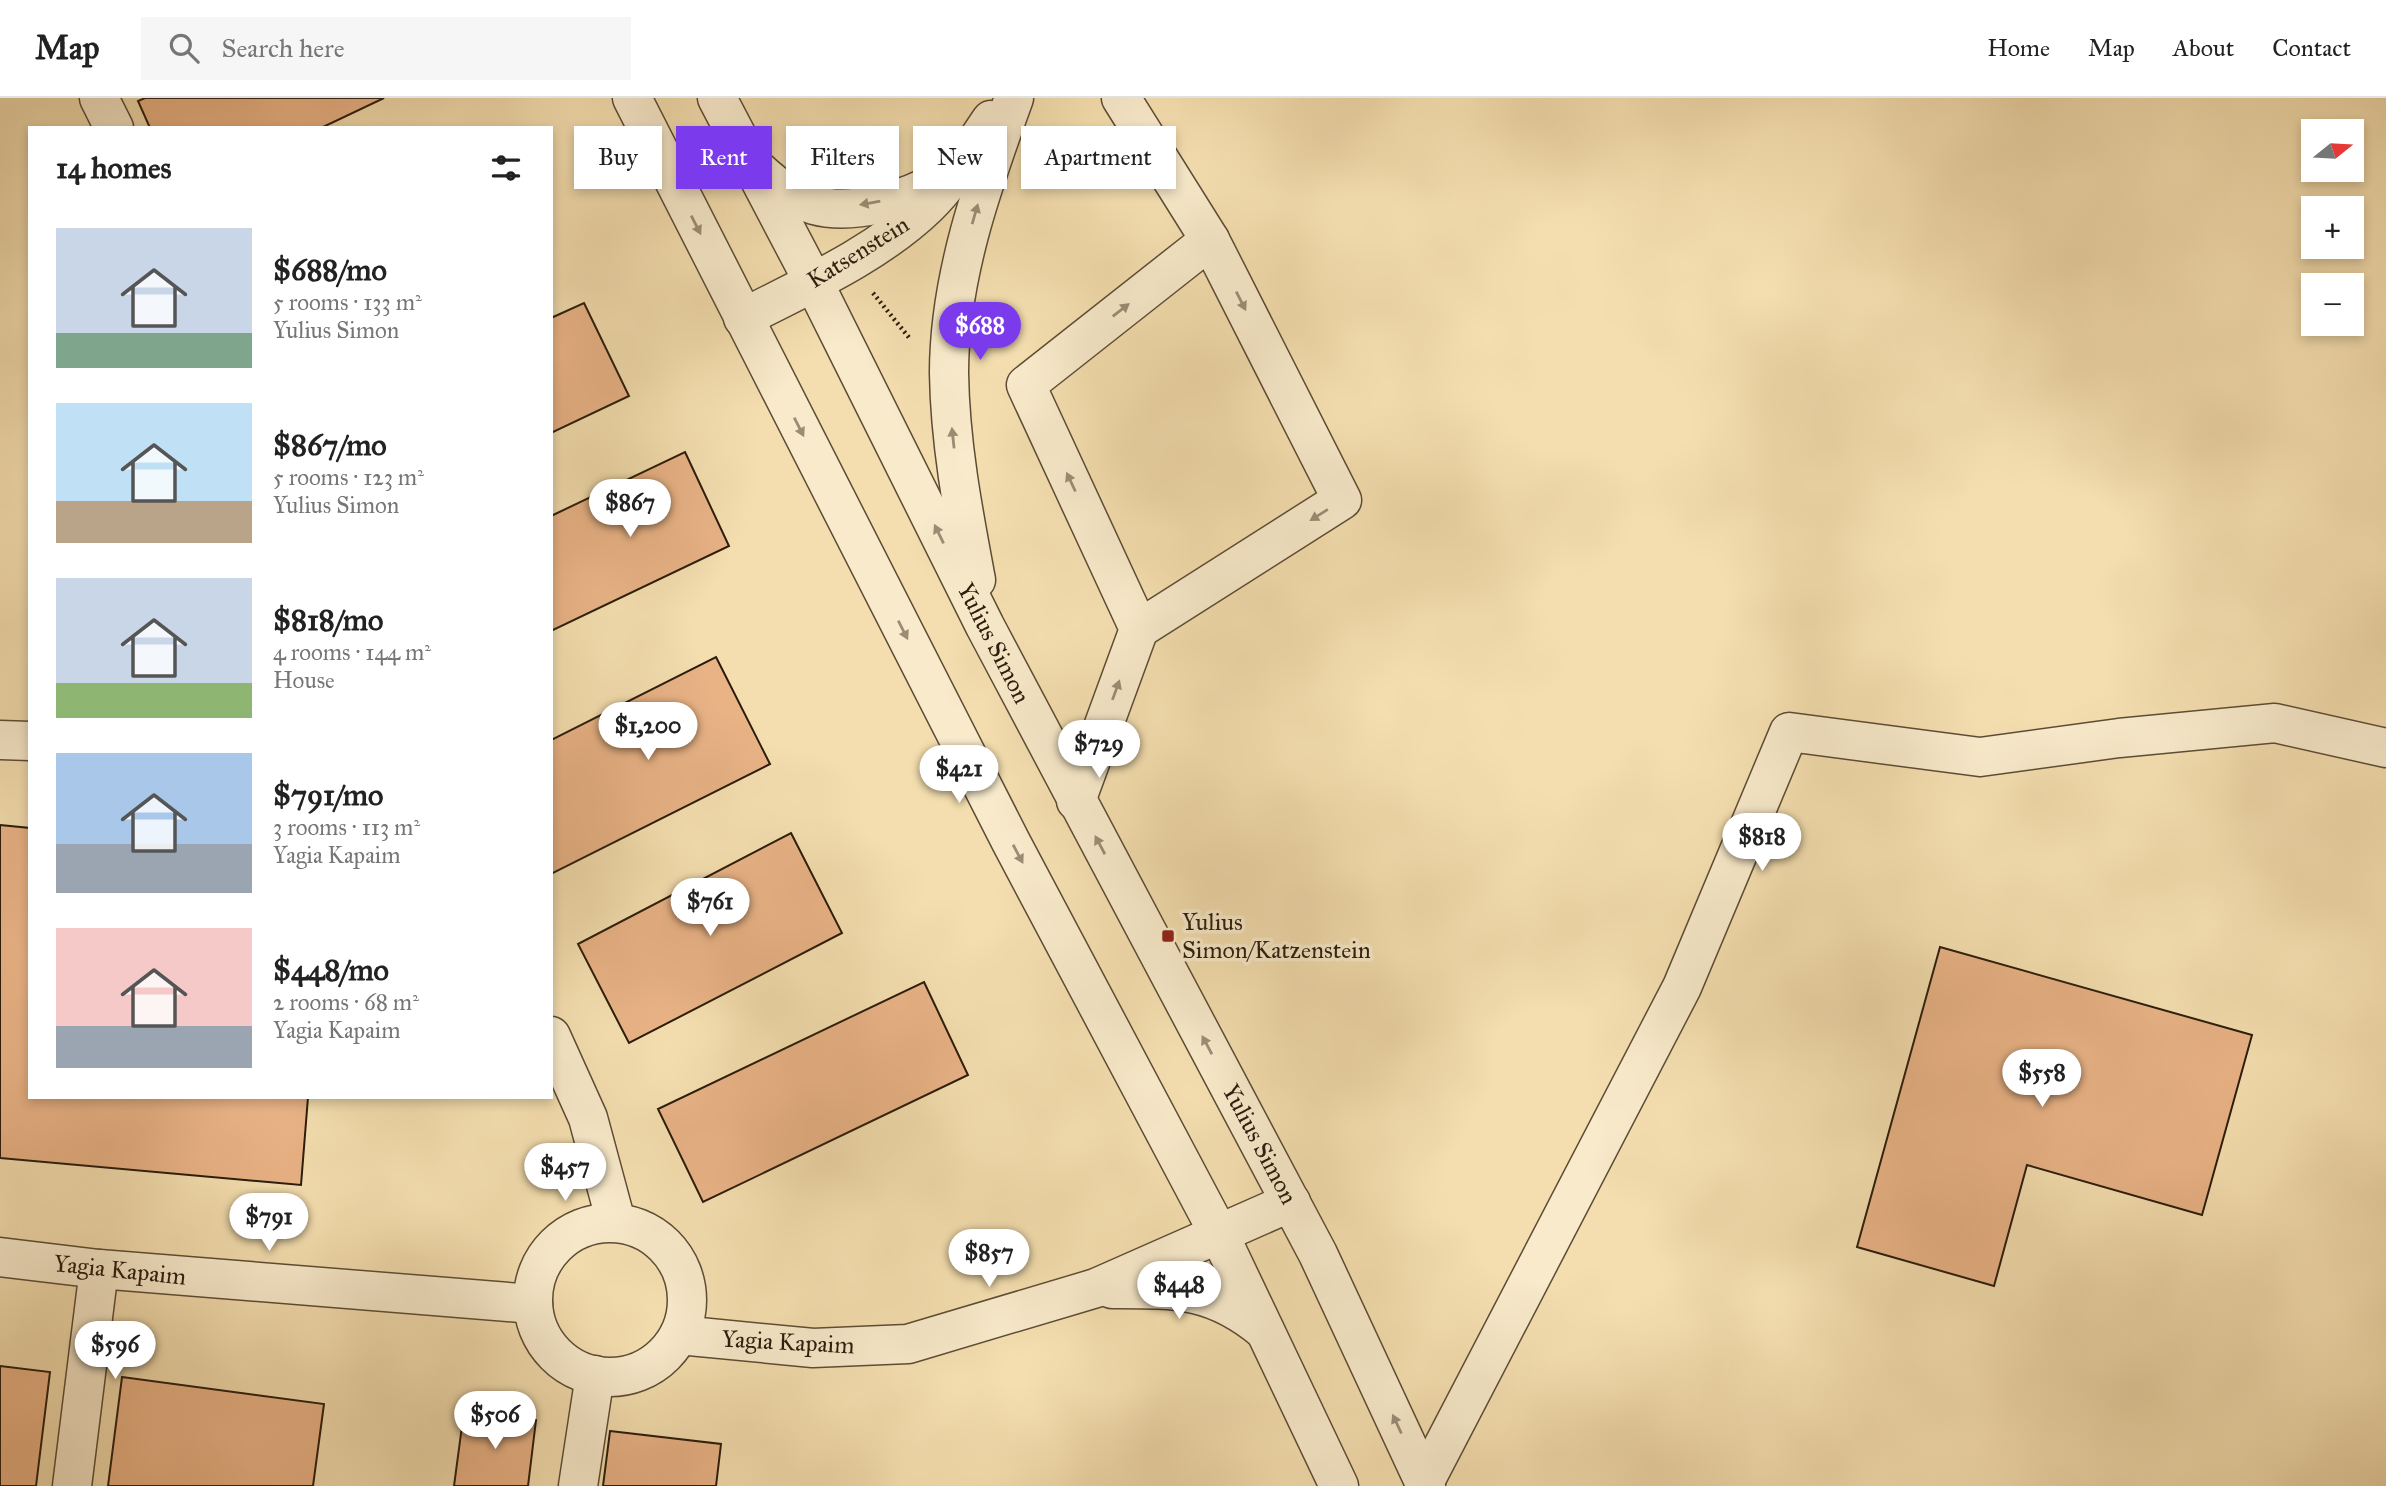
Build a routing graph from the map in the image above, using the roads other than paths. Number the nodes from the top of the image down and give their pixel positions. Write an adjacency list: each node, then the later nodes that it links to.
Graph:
1 (99, 98): 7 (street)
2 (632, 98): 16 (street, one-way to 16)
3 (717, 98): 8 (street, Yulius Simon)
4 (1007, 98): 9 (street, Katsenstein)
5 (1014, 98): 17 (street, one-way to 5)
6 (1121, 98): 14 (street)
7 (113, 126)
8 (731, 126)
9 (987, 126)
10 (772, 183): 12 (street, one-way to 10)
11 (764, 189): 15 (street, Yulius Simon)
12 (922, 189)
13 (942, 189): 15 (street, Katsenstein)
14 (1210, 240): 18 (street, one-way to 14); 18 (street, one-way to 18)
15 (813, 281): 16 (street, Katsenstein); 17 (street, Yulius Simon, one-way to 15)
16 (743, 318): 26 (street, one-way to 26)
17 (985, 626): 22 (street, Yulius Simon)
18 (1139, 629): 22 (street, one-way to 18)
19 (0, 740): 20 (street)
20 (28, 741)
21 (2386, 748): 34 (street)
22 (1076, 801): 24 (street, Yulius Simon, one-way to 22)
23 (553, 1040): 25 (street)
24 (1292, 1202): 26 (street, Yagia Kapaim); 34 (street, Yulius Simon, one-way to 24)
25 (616, 1222): 30 (street); 31 (street)
26 (1220, 1236): 29 (street, Yagia Kapaim); 32 (street)
27 (0, 1257): 28 (street, Yagia Kapaim)
28 (99, 1269): 30 (street, Yagia Kapaim); 35 (street)
29 (1096, 1289): 31 (street, Yagia Kapaim); 32 (street)
30 (533, 1304): 33 (street)
31 (679, 1335): 33 (street)
32 (1270, 1336): 37 (street)
33 (595, 1376): 36 (street)
34 (1425, 1485)
35 (72, 1486)
36 (578, 1486)
37 (1339, 1486)

